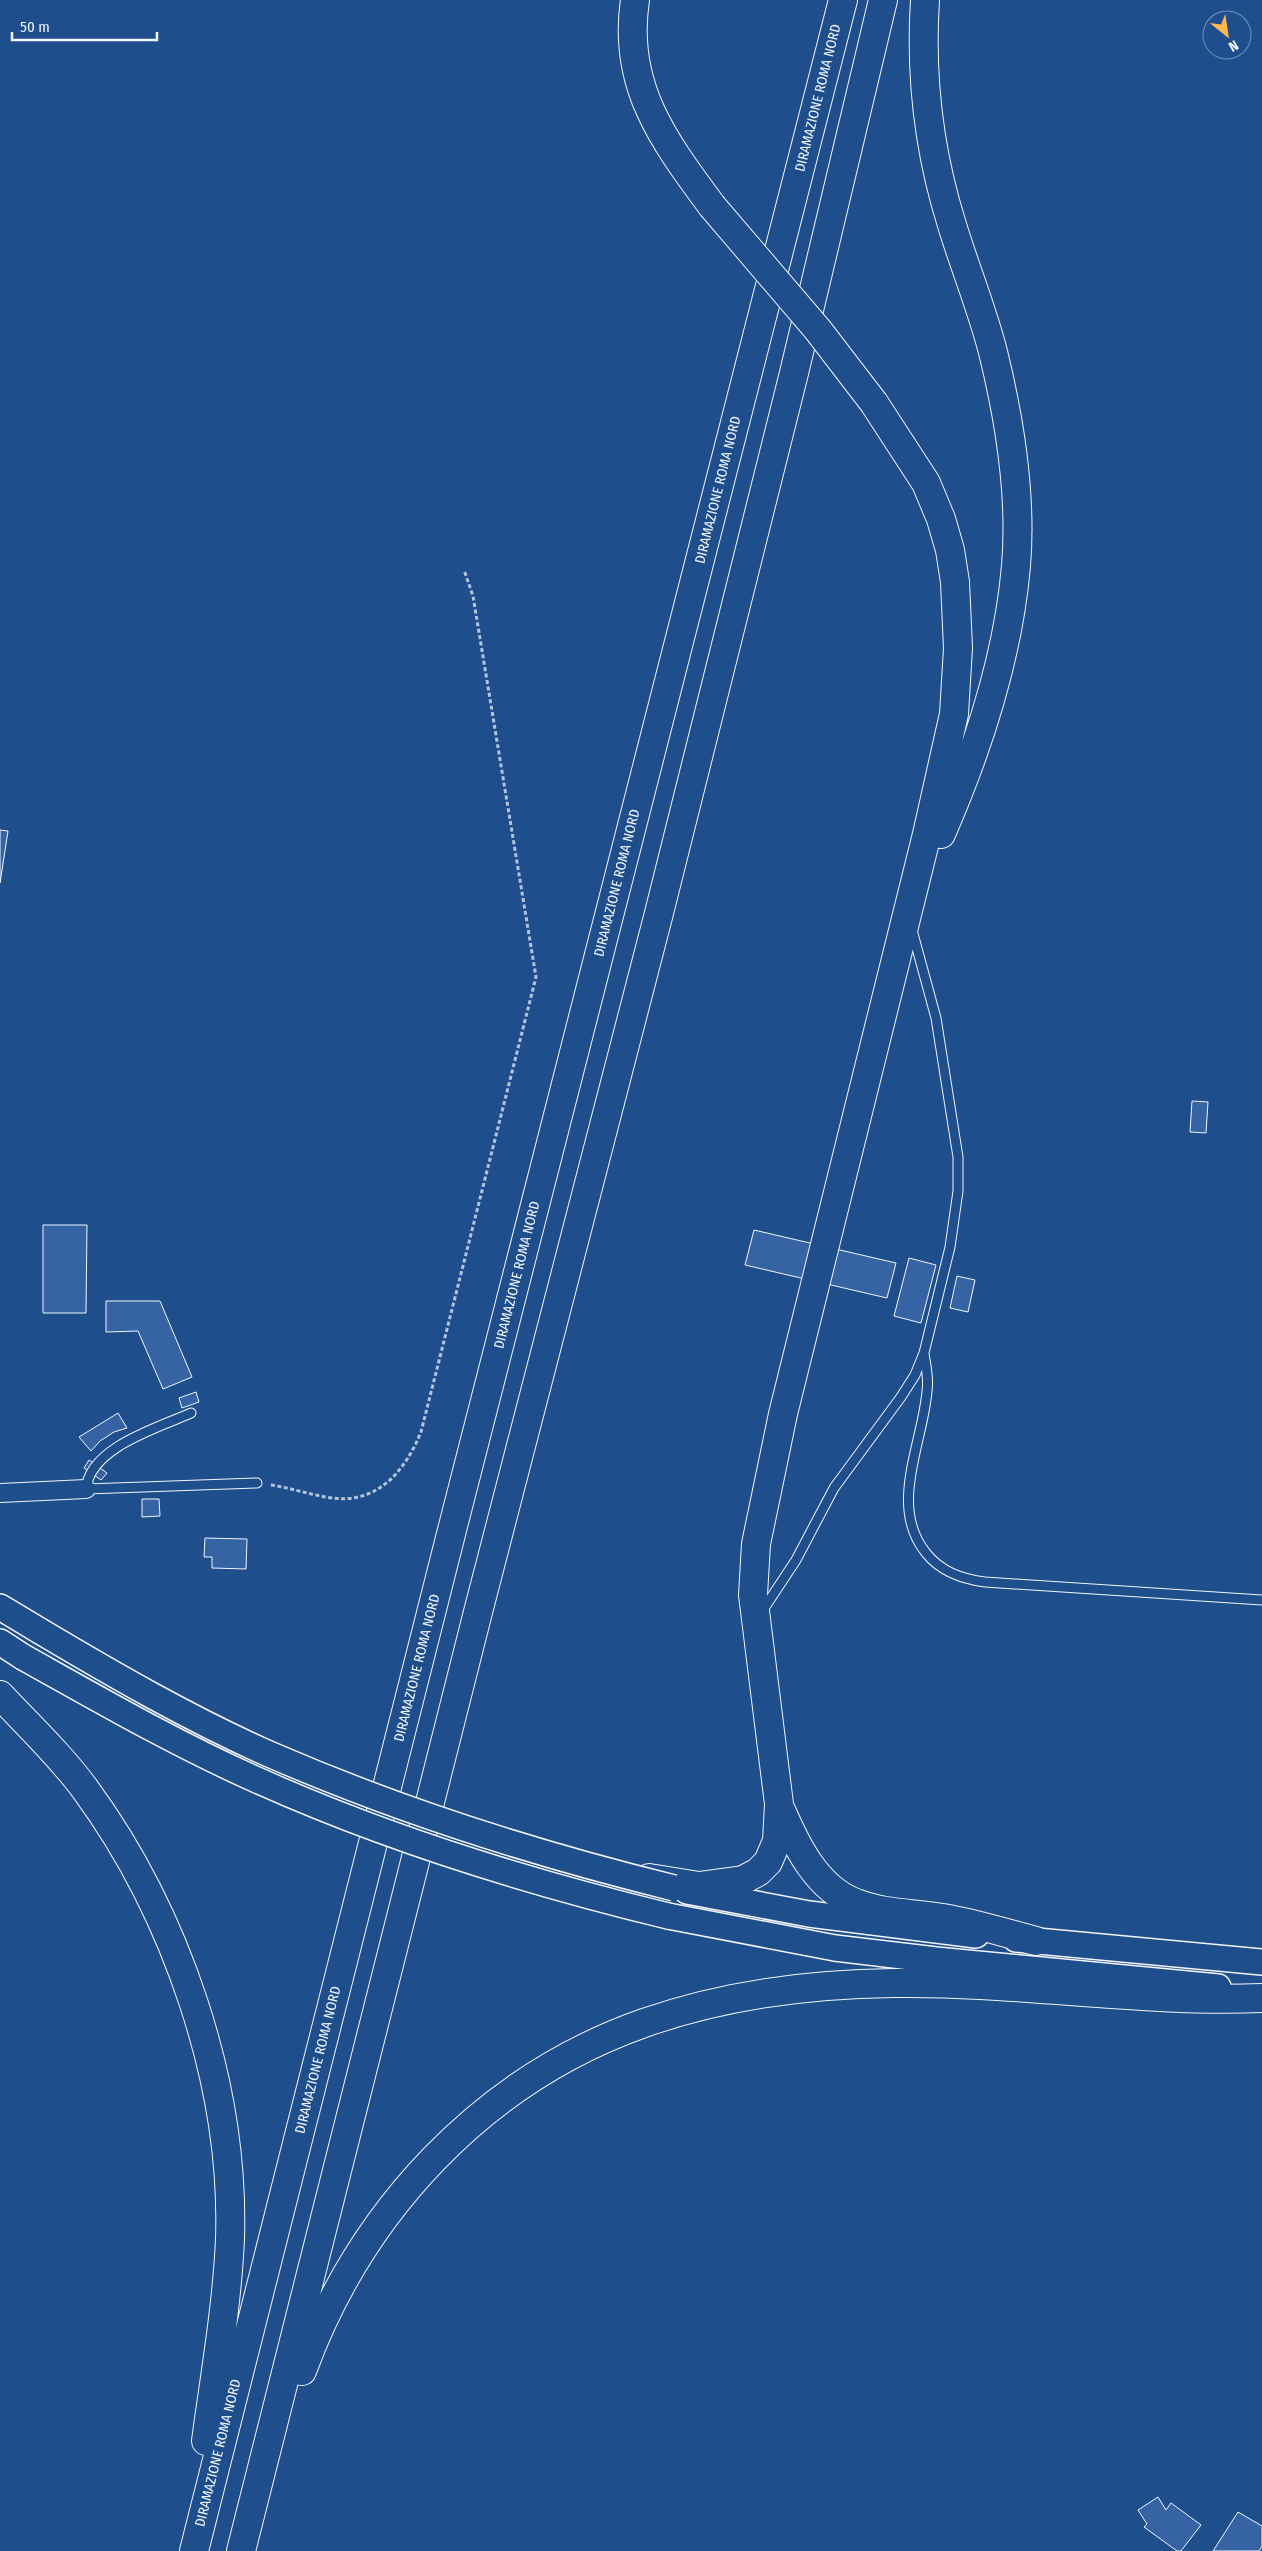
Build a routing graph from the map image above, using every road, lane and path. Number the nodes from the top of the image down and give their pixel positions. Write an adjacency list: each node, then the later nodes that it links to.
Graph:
1 (635, 0): 6 (highway, bridge)
2 (843, 0): 24 (highway, DIRAMAZIONE ROMA NORD)
3 (883, 0): 23 (highway)
4 (925, 0): 6 (highway)
5 (464, 570): 9 (path)
6 (906, 911): 7 (lane); 14 (highway)
7 (924, 1353): 12 (lane); 14 (lane)
8 (191, 1413): 10 (lane)
9 (258, 1483): 10 (lane)
10 (86, 1489): 11 (street)
11 (0, 1492)
12 (1262, 1600)
13 (0, 1607): 18 (main road, bridge)
14 (756, 1622): 17 (highway)
15 (0, 1642): 21 (main road, bridge)
16 (0, 1696): 24 (highway)
17 (779, 1804): 18 (highway); 19 (highway)
18 (603, 1871): 19 (main road, bridge)
19 (1036, 1941): 20 (main road)
20 (1262, 1962)
21 (1262, 1991)
22 (1262, 1998): 23 (highway)
23 (251, 2511): 25 (highway)
24 (192, 2551)
25 (241, 2551)

